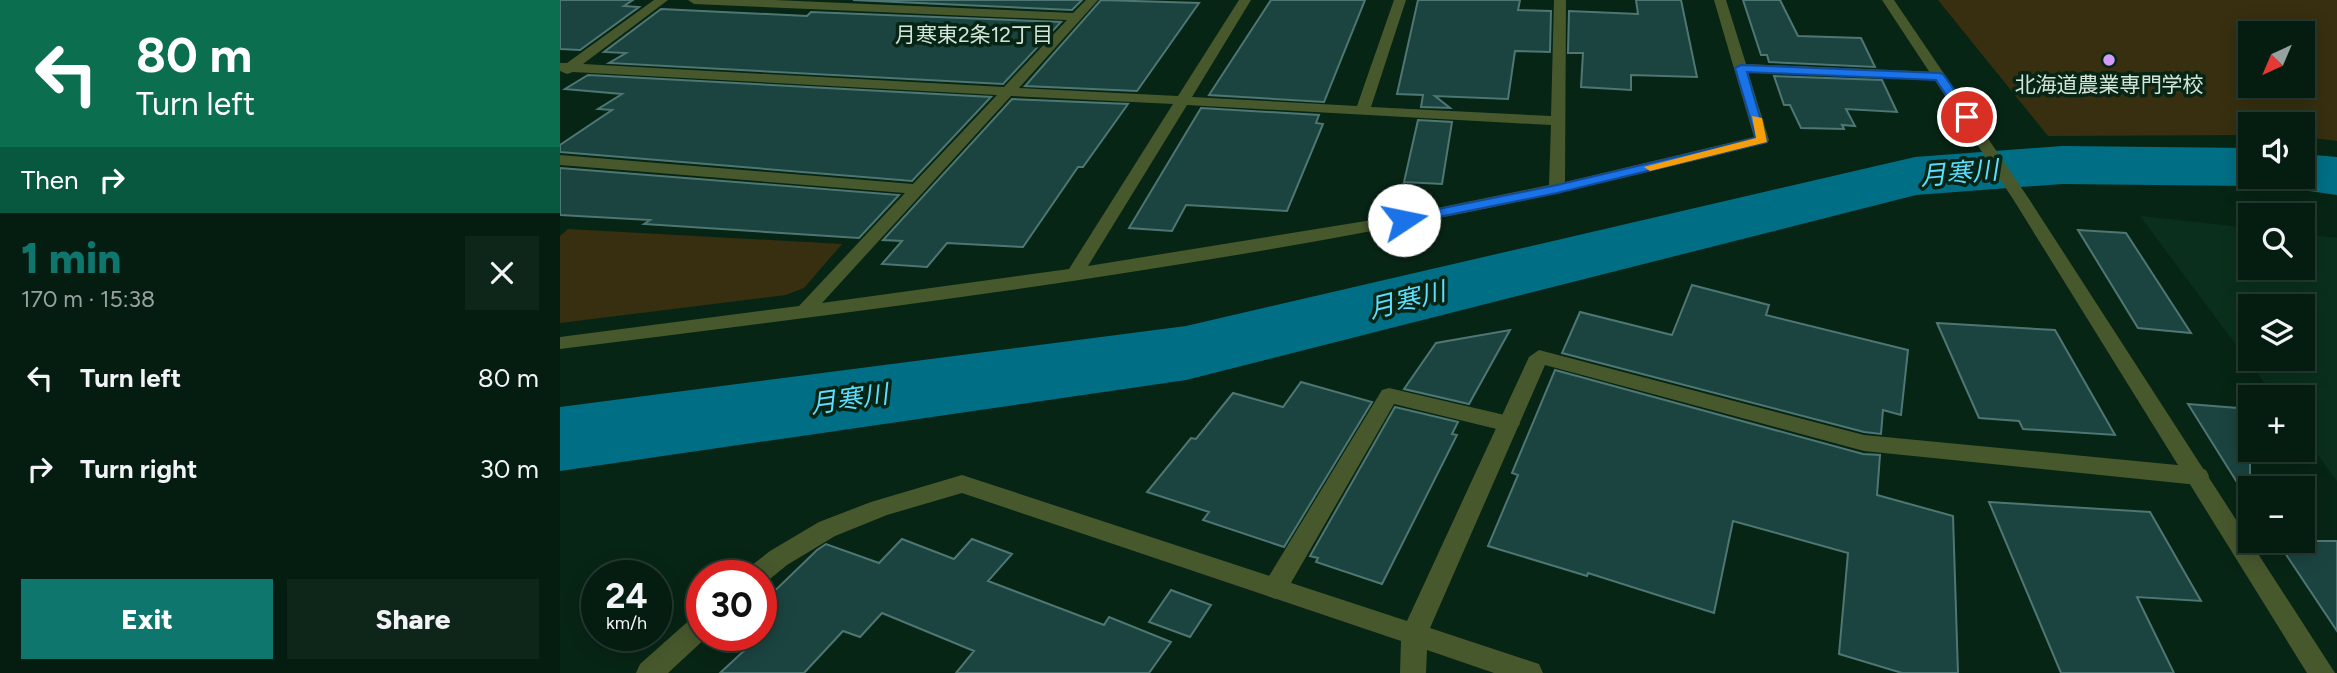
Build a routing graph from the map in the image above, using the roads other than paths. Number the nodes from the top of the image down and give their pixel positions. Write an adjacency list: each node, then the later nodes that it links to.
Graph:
1 (662, 0): 11 (street)
2 (694, 0): 9 (street)
3 (1092, 0): 9 (street)
4 (1245, 0): 14 (street)
5 (1400, 0): 15 (street)
6 (1560, 0): 16 (street)
7 (1720, 0): 10 (street)
8 (1888, 0): 12 (street)
9 (1076, 18): 13 (street)
10 (1741, 68): 12 (street); 19 (street)
11 (563, 70): 13 (street)
12 (1939, 76): 24 (street)
13 (1010, 92): 14 (street); 18 (street)
14 (1182, 99): 15 (street); 20 (street)
15 (1363, 110): 16 (street)
16 (1556, 121): 19 (street)
17 (560, 160): 18 (street)
18 (916, 189): 21 (street)
19 (1557, 189): 20 (street)
20 (1075, 274): 21 (street)
21 (803, 313): 22 (street)
22 (560, 343)
23 (1509, 424): 24 (street); 26 (street); 27 (street)
24 (2198, 476): 32 (street)
25 (777, 560): 26 (street)
26 (1275, 588): 27 (street)
27 (1413, 634): 30 (street); 31 (street)
28 (686, 639): 29 (street)
29 (649, 673)
30 (1413, 673)
31 (1530, 673)
32 (2322, 673)

